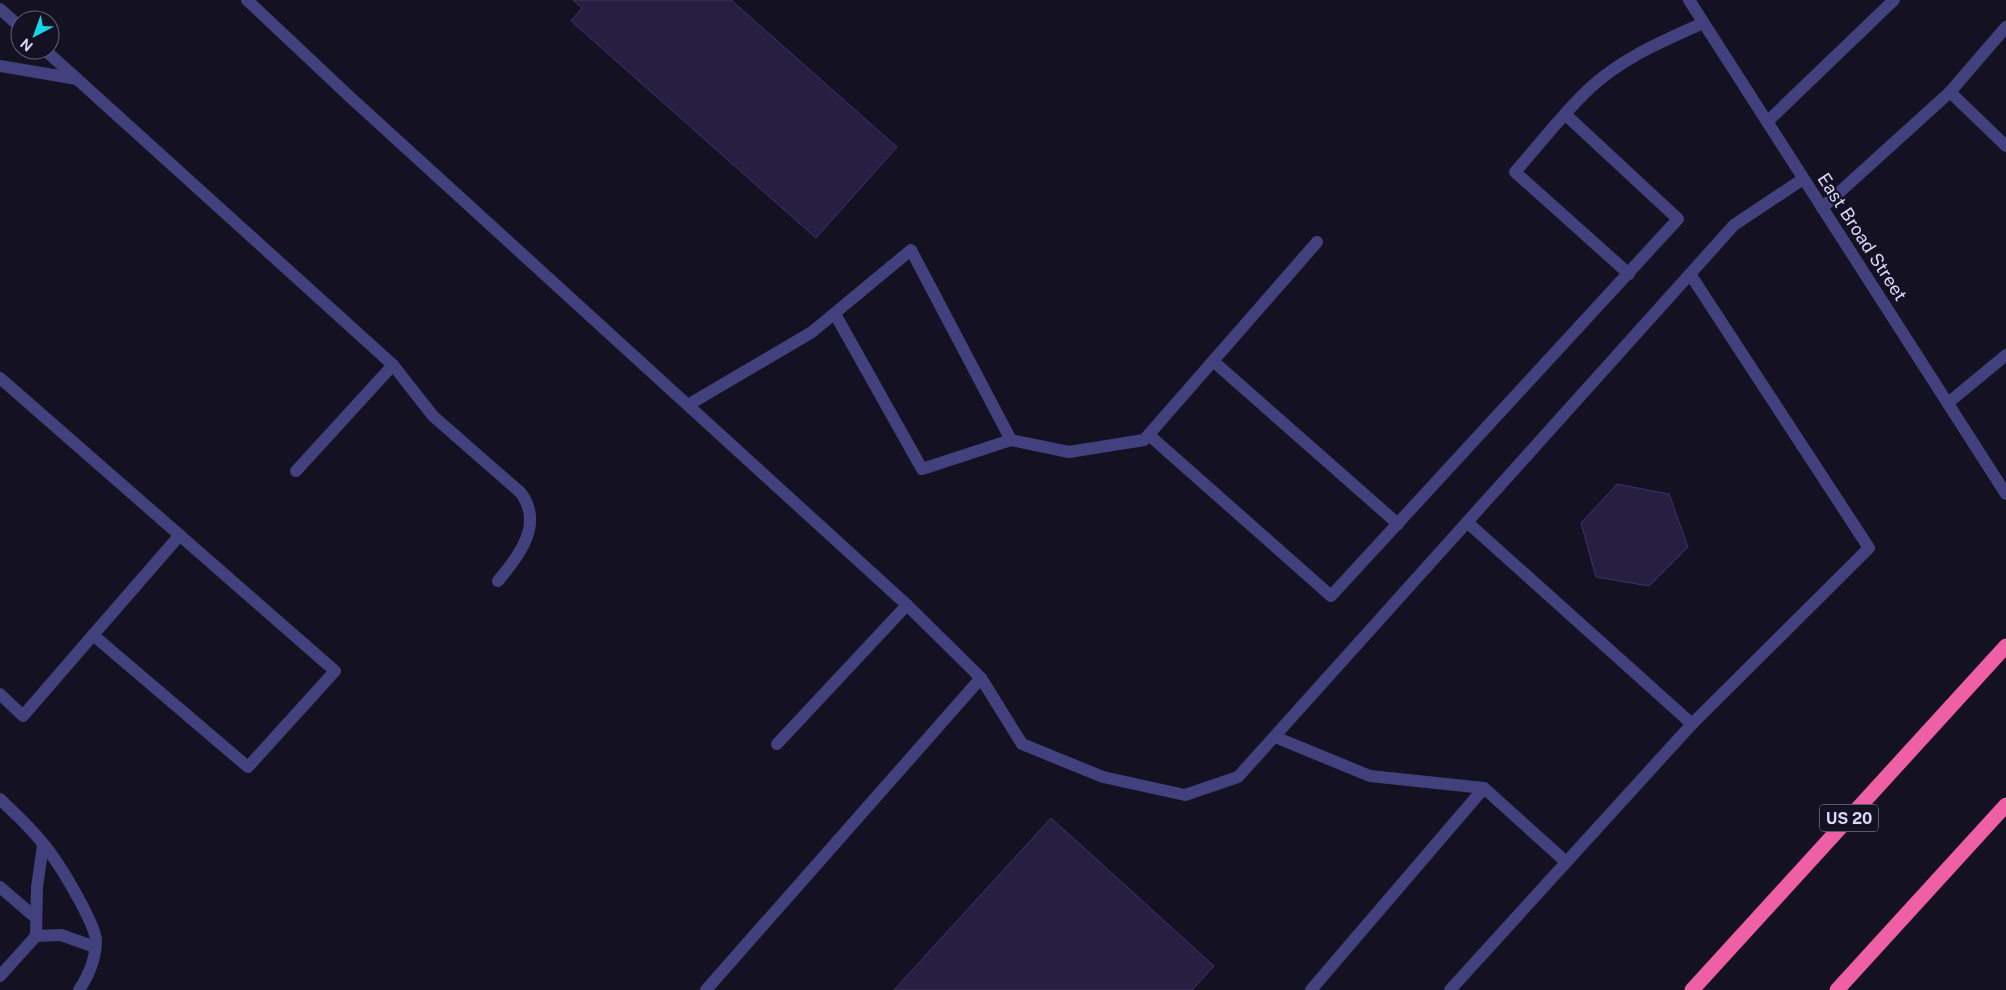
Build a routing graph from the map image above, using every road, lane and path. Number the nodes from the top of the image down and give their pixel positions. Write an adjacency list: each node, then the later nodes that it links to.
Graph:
1 (247, 0): 26 (street)
2 (1689, 0): 6 (street, East Broad Street)
3 (1894, 0): 13 (street)
4 (0, 9): 5 (street)
5 (10, 18)
6 (1703, 23): 12 (street); 13 (street, East Broad Street)
7 (2006, 27): 11 (street)
8 (56, 60): 10 (street)
9 (0, 66): 10 (street)
10 (77, 79): 23 (street)
11 (1950, 92): 14 (street); 16 (street)
12 (1566, 115): 18 (street); 18 (street)
13 (1767, 122): 15 (street, East Broad Street)
14 (2006, 146)
15 (1803, 179): 16 (street, East Broad Street); 19 (street)
16 (1822, 208): 25 (street, East Broad Street)
17 (1317, 242): 22 (street)
18 (1629, 274): 32 (street)
19 (1690, 274): 31 (street); 40 (street)
20 (835, 314): 26 (street); 28 (street); 28 (street)
21 (2006, 355): 25 (street)
22 (1213, 361): 27 (street); 32 (street)
23 (393, 365): 29 (street); 34 (street)
24 (1, 382): 33 (street)
25 (1948, 403): 30 (street, East Broad Street)
26 (688, 405): 35 (street)
27 (1149, 435): 28 (street); 32 (street)
28 (1011, 440)
29 (296, 471)
30 (2006, 494)
31 (1467, 522): 40 (street); 41 (street)
32 (1398, 524)
33 (180, 535): 36 (street); 36 (street)
34 (498, 581)
35 (907, 605): 38 (street); 42 (street)
36 (93, 635): 39 (street)
37 (2006, 646): 57 (highway, US 20)
38 (981, 678): 41 (street); 54 (street)
39 (0, 694)
40 (1692, 724): 47 (street)
41 (1275, 736): 43 (street)
42 (777, 744)
43 (1484, 788): 47 (street); 55 (street)
44 (0, 800): 46 (street)
45 (2006, 805): 58 (highway)
46 (43, 845): 49 (street); 51 (street)
47 (1566, 862): 56 (street)
48 (0, 887): 49 (street)
49 (36, 918): 50 (street)
50 (36, 936): 51 (street); 52 (street)
51 (95, 947): 53 (street)
52 (0, 976)
53 (79, 990)
54 (706, 990)
55 (1310, 990)
56 (1450, 990)
57 (1692, 990)
58 (1837, 990)

